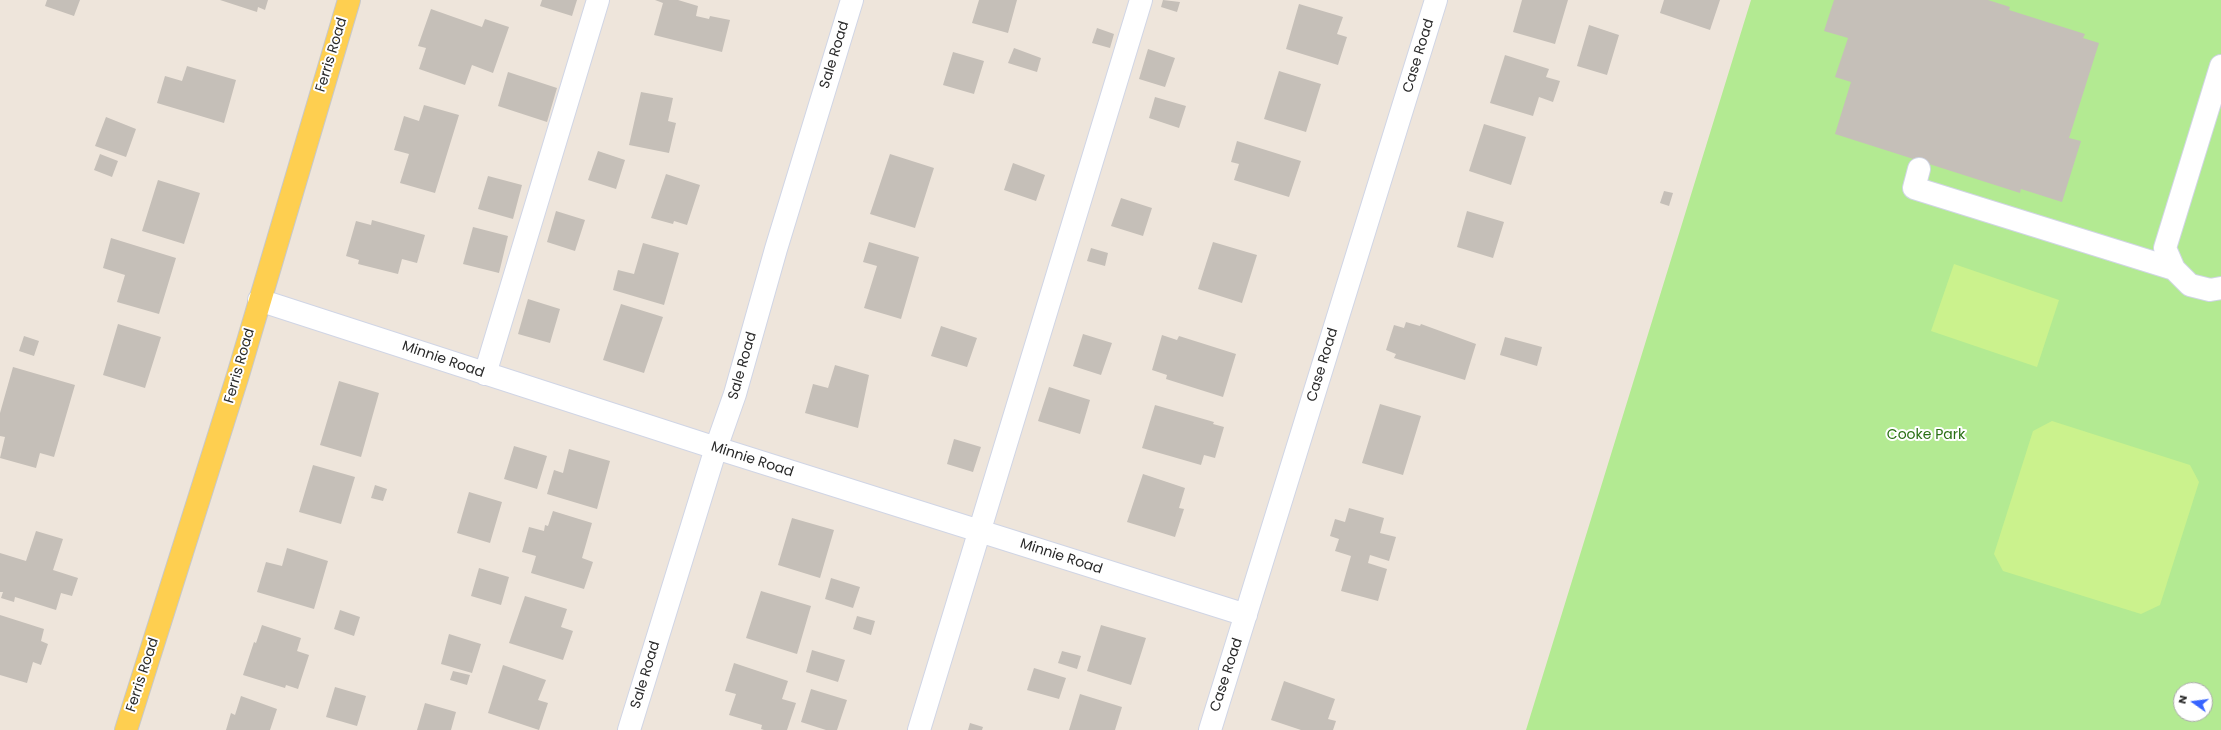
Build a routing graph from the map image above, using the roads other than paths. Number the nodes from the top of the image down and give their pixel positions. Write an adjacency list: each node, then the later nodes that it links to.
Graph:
1 (349, 0): 10 (main road, Ferris Road)
2 (598, 0): 11 (street)
3 (852, 0): 12 (street, Sale Road)
4 (1141, 0): 13 (street)
5 (1436, 0): 14 (street, Case Road)
6 (2221, 66): 8 (street)
7 (1919, 169): 8 (street)
8 (2174, 269): 9 (street)
9 (2221, 288)
10 (259, 300): 11 (street, Minnie Road); 15 (main road, Ferris Road)
11 (485, 374): 12 (street, Minnie Road)
12 (716, 448): 13 (street, Minnie Road); 16 (street, Sale Road)
13 (979, 531): 14 (street, Minnie Road); 17 (street)
14 (1246, 615): 18 (street, Case Road)
15 (126, 730)
16 (629, 730)
17 (919, 730)
18 (1210, 730)

